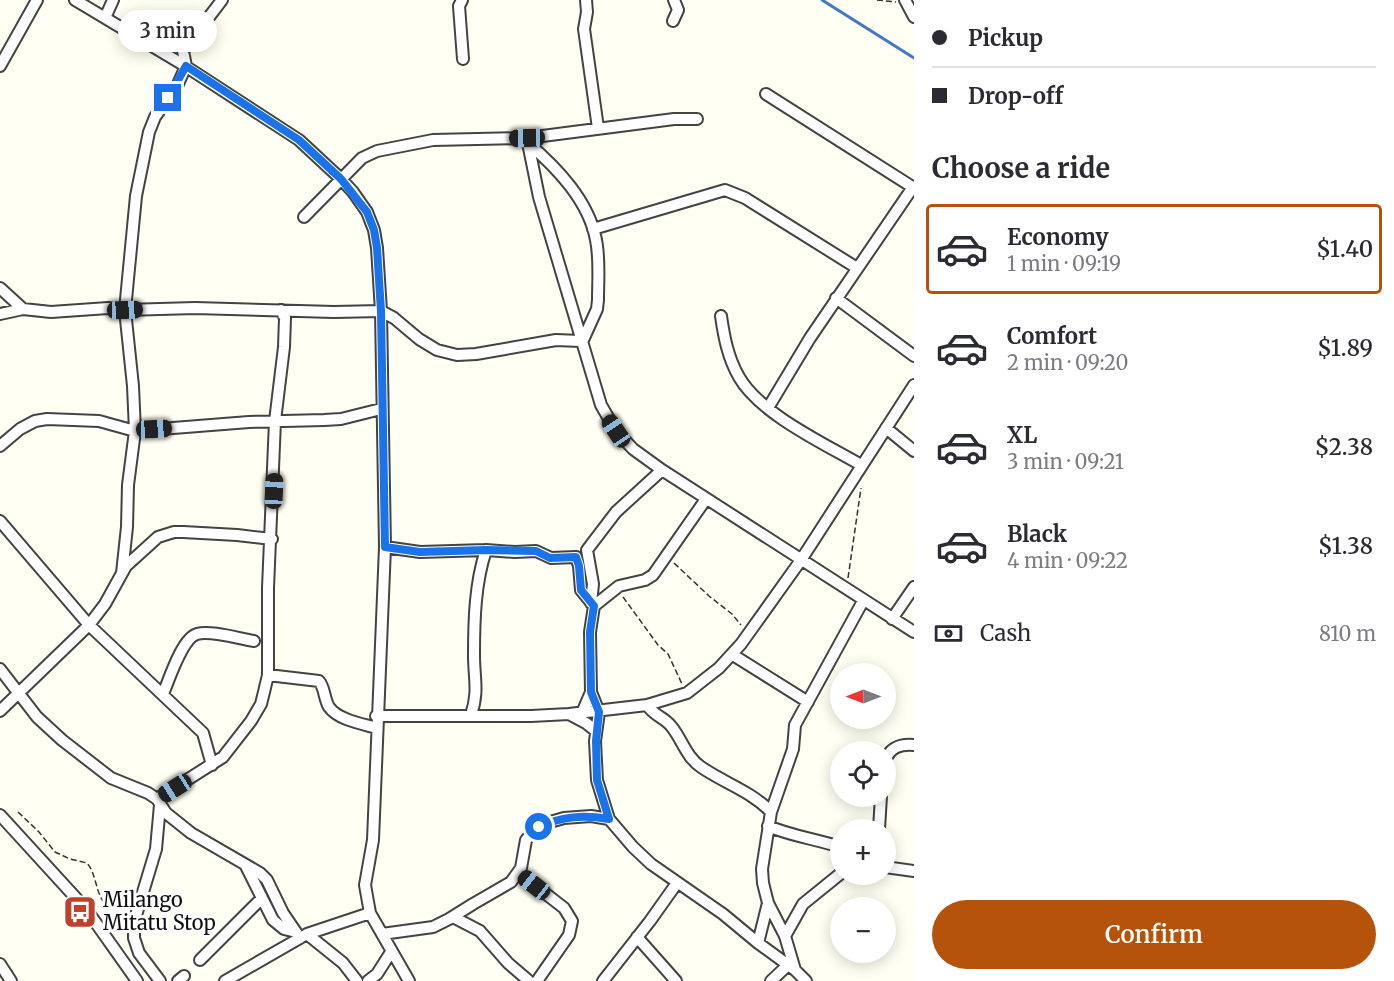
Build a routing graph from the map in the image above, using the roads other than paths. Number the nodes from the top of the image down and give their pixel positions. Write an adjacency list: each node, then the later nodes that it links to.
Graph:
1 (36, 0): 13 (street)
2 (75, 0): 10 (street)
3 (113, 0): 10 (street)
4 (222, 0): 14 (street)
5 (462, 0): 12 (street)
6 (586, 0): 17 (street)
7 (674, 0): 11 (street)
8 (906, 1): 9 (street)
9 (914, 17)
10 (105, 18): 14 (street)
11 (673, 21)
12 (463, 59)
13 (0, 66)
14 (186, 66): 19 (street); 27 (street)
15 (766, 94): 20 (street)
16 (698, 119): 17 (street)
17 (598, 128): 18 (street)
18 (528, 140): 19 (street); 22 (street); 32 (street)
19 (341, 179): 21 (street); 29 (street)
20 (913, 188): 23 (street)
21 (304, 218)
22 (593, 229): 23 (street); 32 (street)
23 (857, 268): 25 (street)
24 (0, 288): 26 (street)
25 (836, 298): 33 (street); 35 (street)
26 (23, 309): 27 (street); 30 (street)
27 (125, 310): 28 (street); 39 (street)
28 (281, 310): 29 (street); 37 (street)
29 (381, 311): 32 (street); 36 (street)
30 (0, 314)
31 (720, 316): 35 (street)
32 (582, 340): 43 (street)
33 (914, 356)
34 (914, 385): 38 (street)
35 (768, 408): 42 (street)
36 (381, 409): 37 (street); 47 (street)
37 (275, 421): 39 (street); 46 (street)
38 (886, 428): 41 (street); 42 (street)
39 (135, 431): 40 (street); 50 (street)
40 (0, 446)
41 (914, 451)
42 (861, 465): 49 (street)
43 (662, 470): 44 (street); 53 (street)
44 (706, 499): 49 (street); 53 (street)
45 (0, 521): 55 (street)
46 (272, 539): 50 (street); 60 (street)
47 (385, 547): 48 (street); 72 (street)
48 (486, 550): 53 (street); 71 (street)
49 (801, 560): 52 (street); 58 (street)
50 (122, 573): 55 (street)
51 (914, 586): 54 (street)
52 (864, 601): 54 (street); 65 (street)
53 (593, 604): 62 (street)
54 (892, 619): 56 (street)
55 (89, 626): 61 (street); 63 (street)
56 (914, 632)
57 (254, 641): 63 (street)
58 (733, 655): 65 (street); 66 (street)
59 (0, 669): 61 (street)
60 (268, 675): 73 (street); 77 (street)
61 (18, 692): 64 (street); 78 (street)
62 (591, 692): 68 (street); 69 (street)
63 (163, 694): 77 (street)
64 (4, 700): 67 (street)
65 (808, 702): 79 (street)
66 (646, 705): 69 (street); 79 (street)
67 (0, 711)
68 (582, 712): 69 (street); 70 (street)
69 (599, 712): 74 (street)
70 (569, 714): 71 (street); 74 (street)
71 (471, 715): 72 (street)
72 (376, 716): 73 (street)
73 (376, 728): 92 (street)
74 (596, 731): 81 (street)
75 (914, 745): 76 (street)
76 (896, 747)
77 (212, 765): 78 (street)
78 (158, 802): 84 (street); 105 (street)
79 (771, 812): 82 (street)
80 (0, 815): 104 (street)
81 (609, 819): 87 (street); 89 (street)
82 (768, 826): 83 (street); 91 (street)
83 (830, 844)
84 (246, 865): 90 (street); 94 (street)
85 (896, 869): 86 (street)
86 (914, 871)
87 (519, 873): 93 (street); 111 (street)
88 (830, 882): 96 (street)
89 (677, 884): 97 (street); 98 (street)
90 (262, 898): 94 (street); 100 (street)
91 (768, 903): 96 (street); 98 (street)
92 (370, 913): 94 (street); 95 (street)
93 (453, 917): 95 (street); 110 (street)
94 (301, 934): 106 (street); 107 (street)
95 (382, 934): 99 (street)
96 (785, 936): 102 (street)
97 (637, 937): 112 (street); 113 (street)
98 (758, 944): 102 (street)
99 (391, 952): 108 (street); 109 (street)
100 (200, 960)
101 (0, 964): 103 (street)
102 (791, 968): 114 (street); 115 (street)
103 (11, 981)
104 (136, 981)
105 (160, 981)
106 (225, 981)
107 (357, 981)
108 (368, 981)
109 (409, 981)
110 (529, 981)
111 (537, 981)
112 (603, 981)
113 (676, 981)
114 (771, 981)
115 (806, 981)

